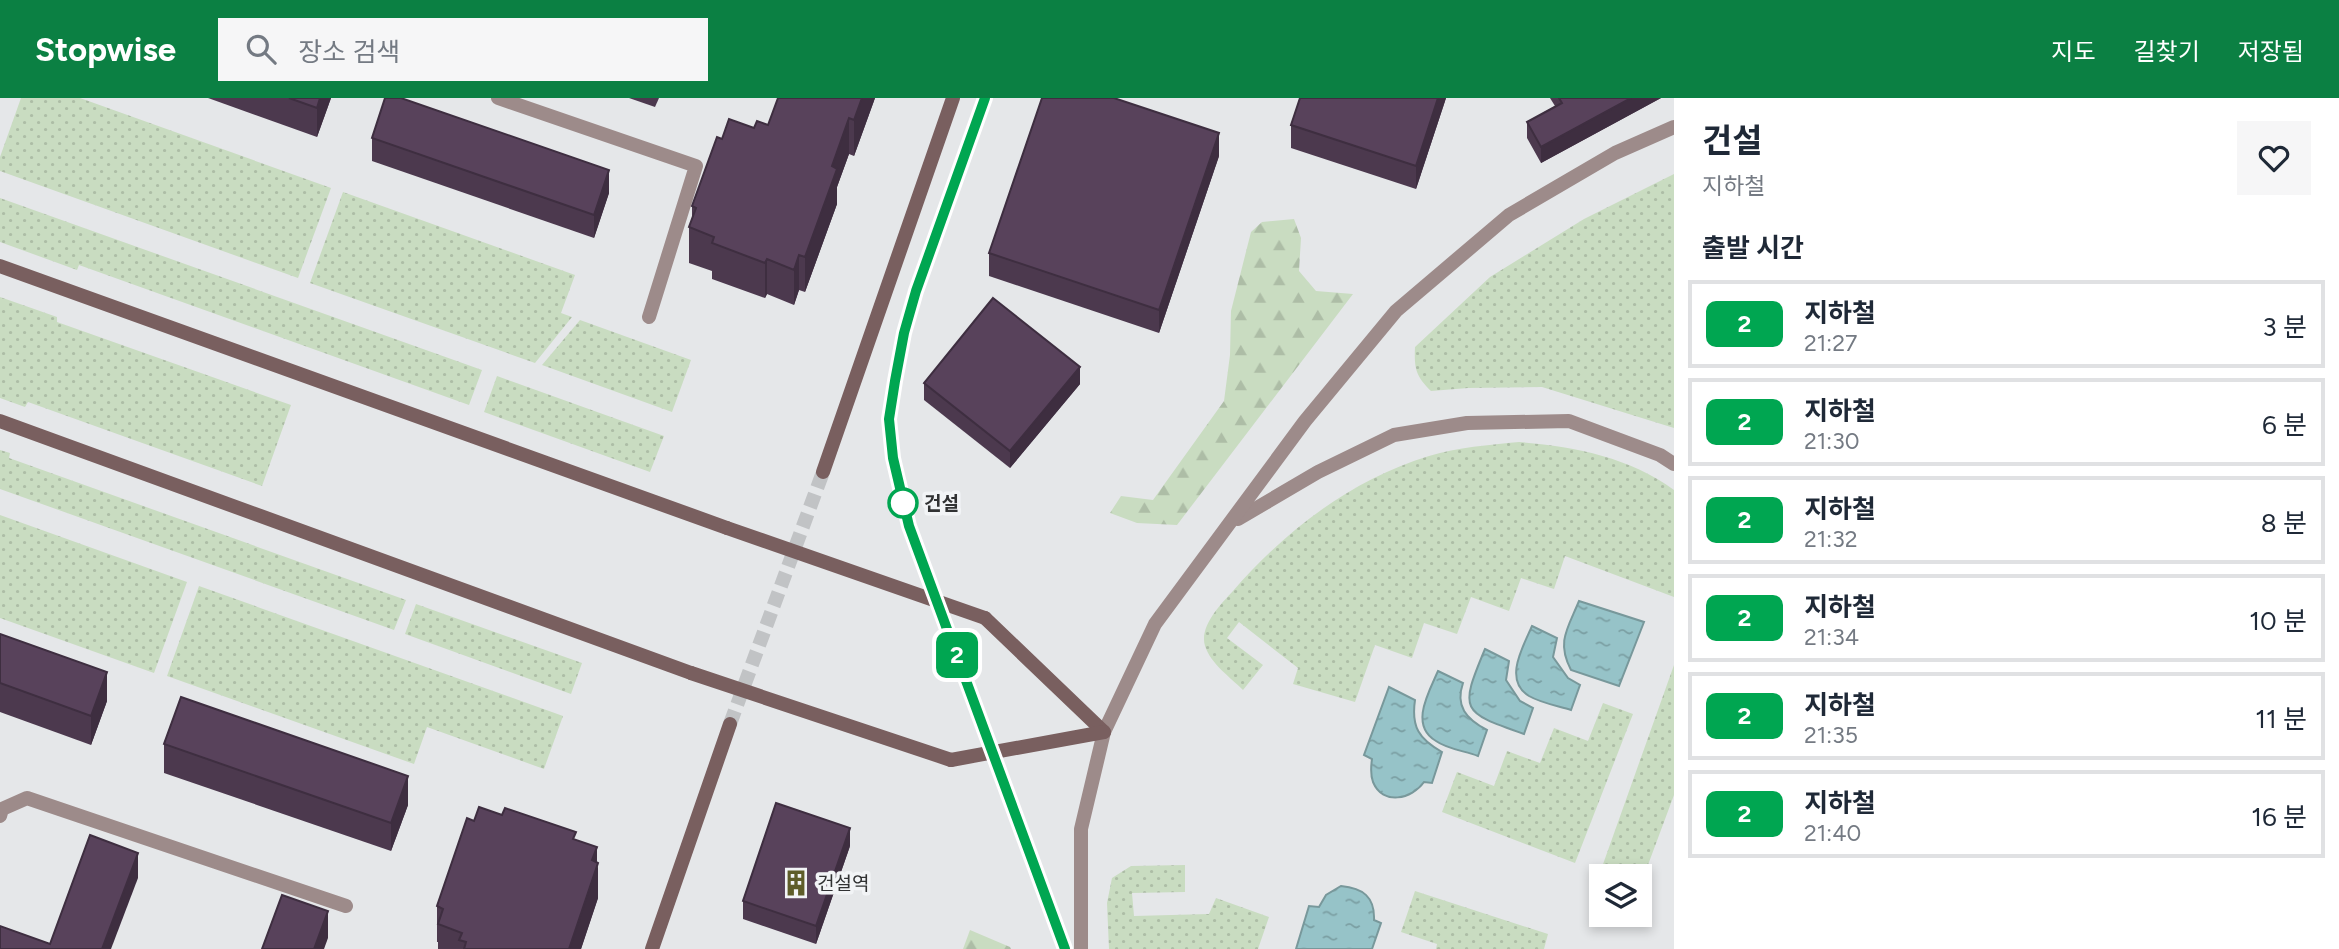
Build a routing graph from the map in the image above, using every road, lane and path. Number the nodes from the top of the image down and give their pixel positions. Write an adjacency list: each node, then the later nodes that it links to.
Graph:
1 (498, 98): 5 (street)
2 (953, 98): 8 (street)
3 (1674, 127): 9 (street)
4 (0, 266): 11 (street, bridge)
5 (649, 317)
6 (0, 421): 11 (street, bridge)
7 (1674, 464): 9 (street)
8 (823, 472)
9 (1231, 523): 11 (street)
10 (730, 724): 14 (street)
11 (1104, 732): 15 (street)
12 (0, 816): 13 (street)
13 (346, 906)
14 (652, 949)
15 (1081, 949)

